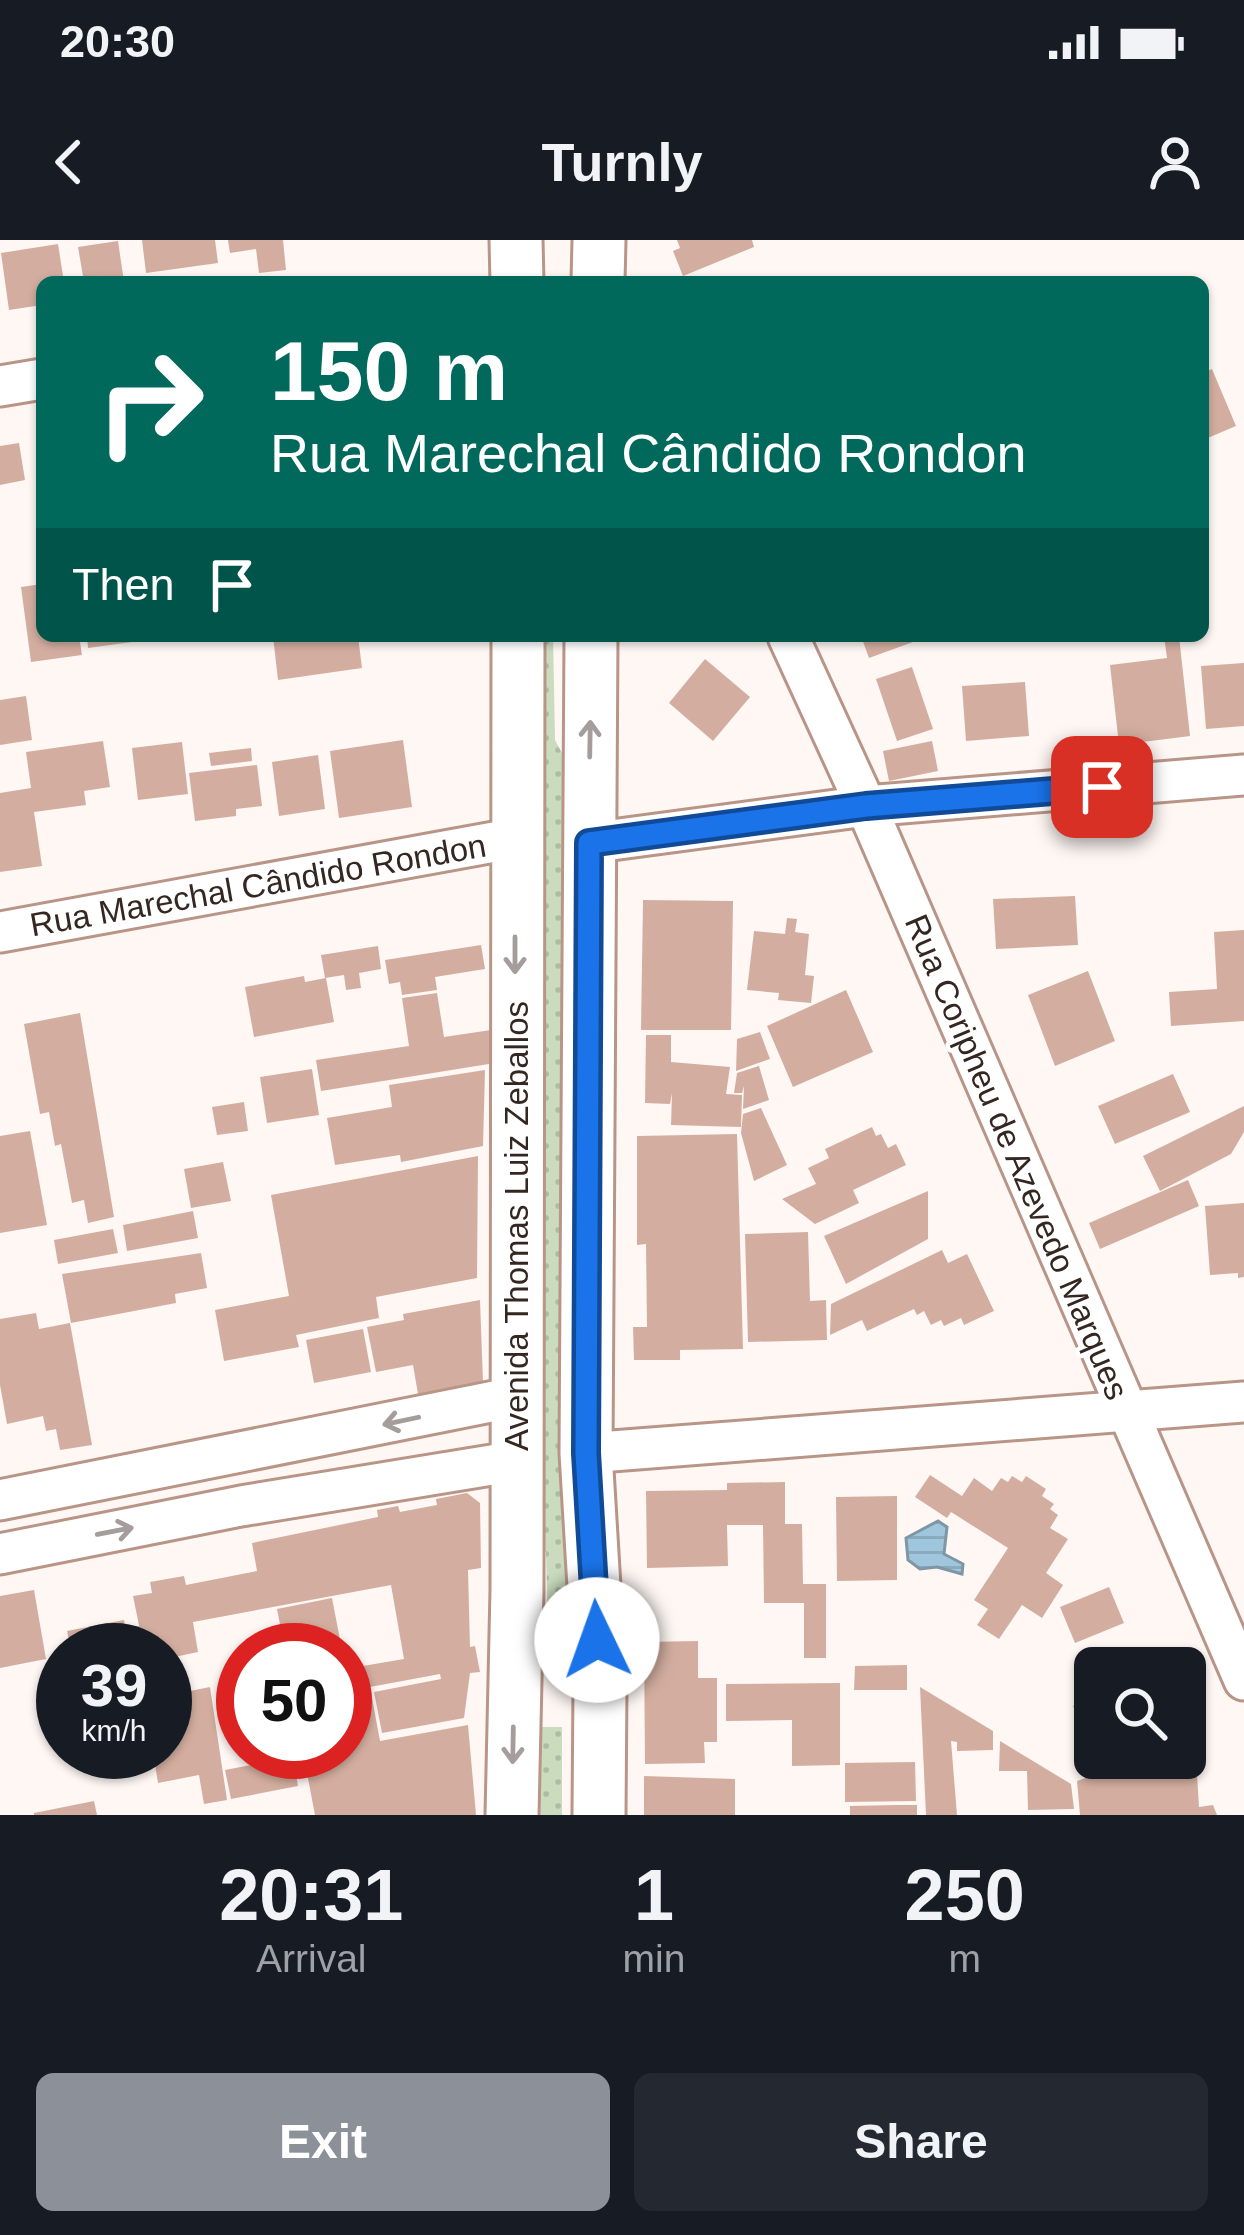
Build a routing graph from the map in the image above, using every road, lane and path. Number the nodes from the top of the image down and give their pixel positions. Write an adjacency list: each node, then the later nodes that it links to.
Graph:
1 (516, 240): 3 (main road)
2 (603, 240): 4 (main road); 5 (street)
3 (517, 276)
4 (599, 276)
5 (623, 276)
6 (36, 380): 7 (street)
7 (0, 386)
8 (518, 642): 13 (main road, Avenida Thomas Luiz Zeballos)
9 (591, 642): 14 (main road, one-way to 9)
10 (791, 642): 12 (street, Rua Coripheu de Azevedo Marques)
11 (1244, 775): 12 (street)
12 (866, 806): 14 (street); 18 (street, Rua Coripheu de Azevedo Marques)
13 (515, 838): 15 (street, Rua Marechal Cândido Rondon); 16 (main road, Avenida Thomas Luiz Zeballos, one-way to 16)
14 (589, 843): 19 (main road)
15 (0, 932)
16 (515, 1397): 20 (street, one-way to 20); 21 (main road, Avenida Thomas Luiz Zeballos)
17 (1244, 1402): 18 (street)
18 (1127, 1414): 19 (street); 26 (street, Rua Coripheu de Azevedo Marques)
19 (586, 1453): 27 (main road)
20 (232, 1456): 22 (street); 23 (street)
21 (516, 1460): 23 (street); 25 (main road, Avenida Thomas Luiz Zeballos)
22 (0, 1501)
23 (241, 1506): 24 (street, one-way to 23)
24 (0, 1554)
25 (517, 1590): 27 (main road); 28 (main road, Avenida Thomas Luiz Zeballos, one-way to 28)
26 (1244, 1680)
27 (600, 1687): 29 (main road)
28 (512, 1815)
29 (599, 1815)

